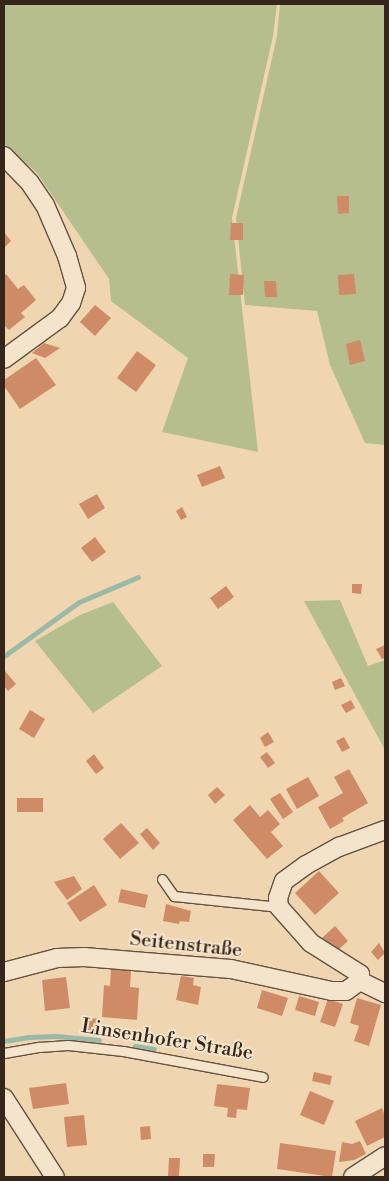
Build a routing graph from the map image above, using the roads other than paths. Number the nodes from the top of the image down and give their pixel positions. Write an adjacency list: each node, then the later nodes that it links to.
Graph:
1 (4, 156): 2 (street)
2 (4, 359)
3 (385, 830): 5 (street)
4 (162, 879): 5 (lane)
5 (279, 907): 7 (street)
6 (4, 972): 7 (street, Seitenstraße)
7 (360, 981): 8 (street)
8 (385, 993)
9 (4, 1053): 10 (lane, Linsenhofer Straße)
10 (263, 1077)
11 (4, 1098): 13 (street)
12 (385, 1156): 14 (street)
13 (55, 1177)
14 (353, 1177)

